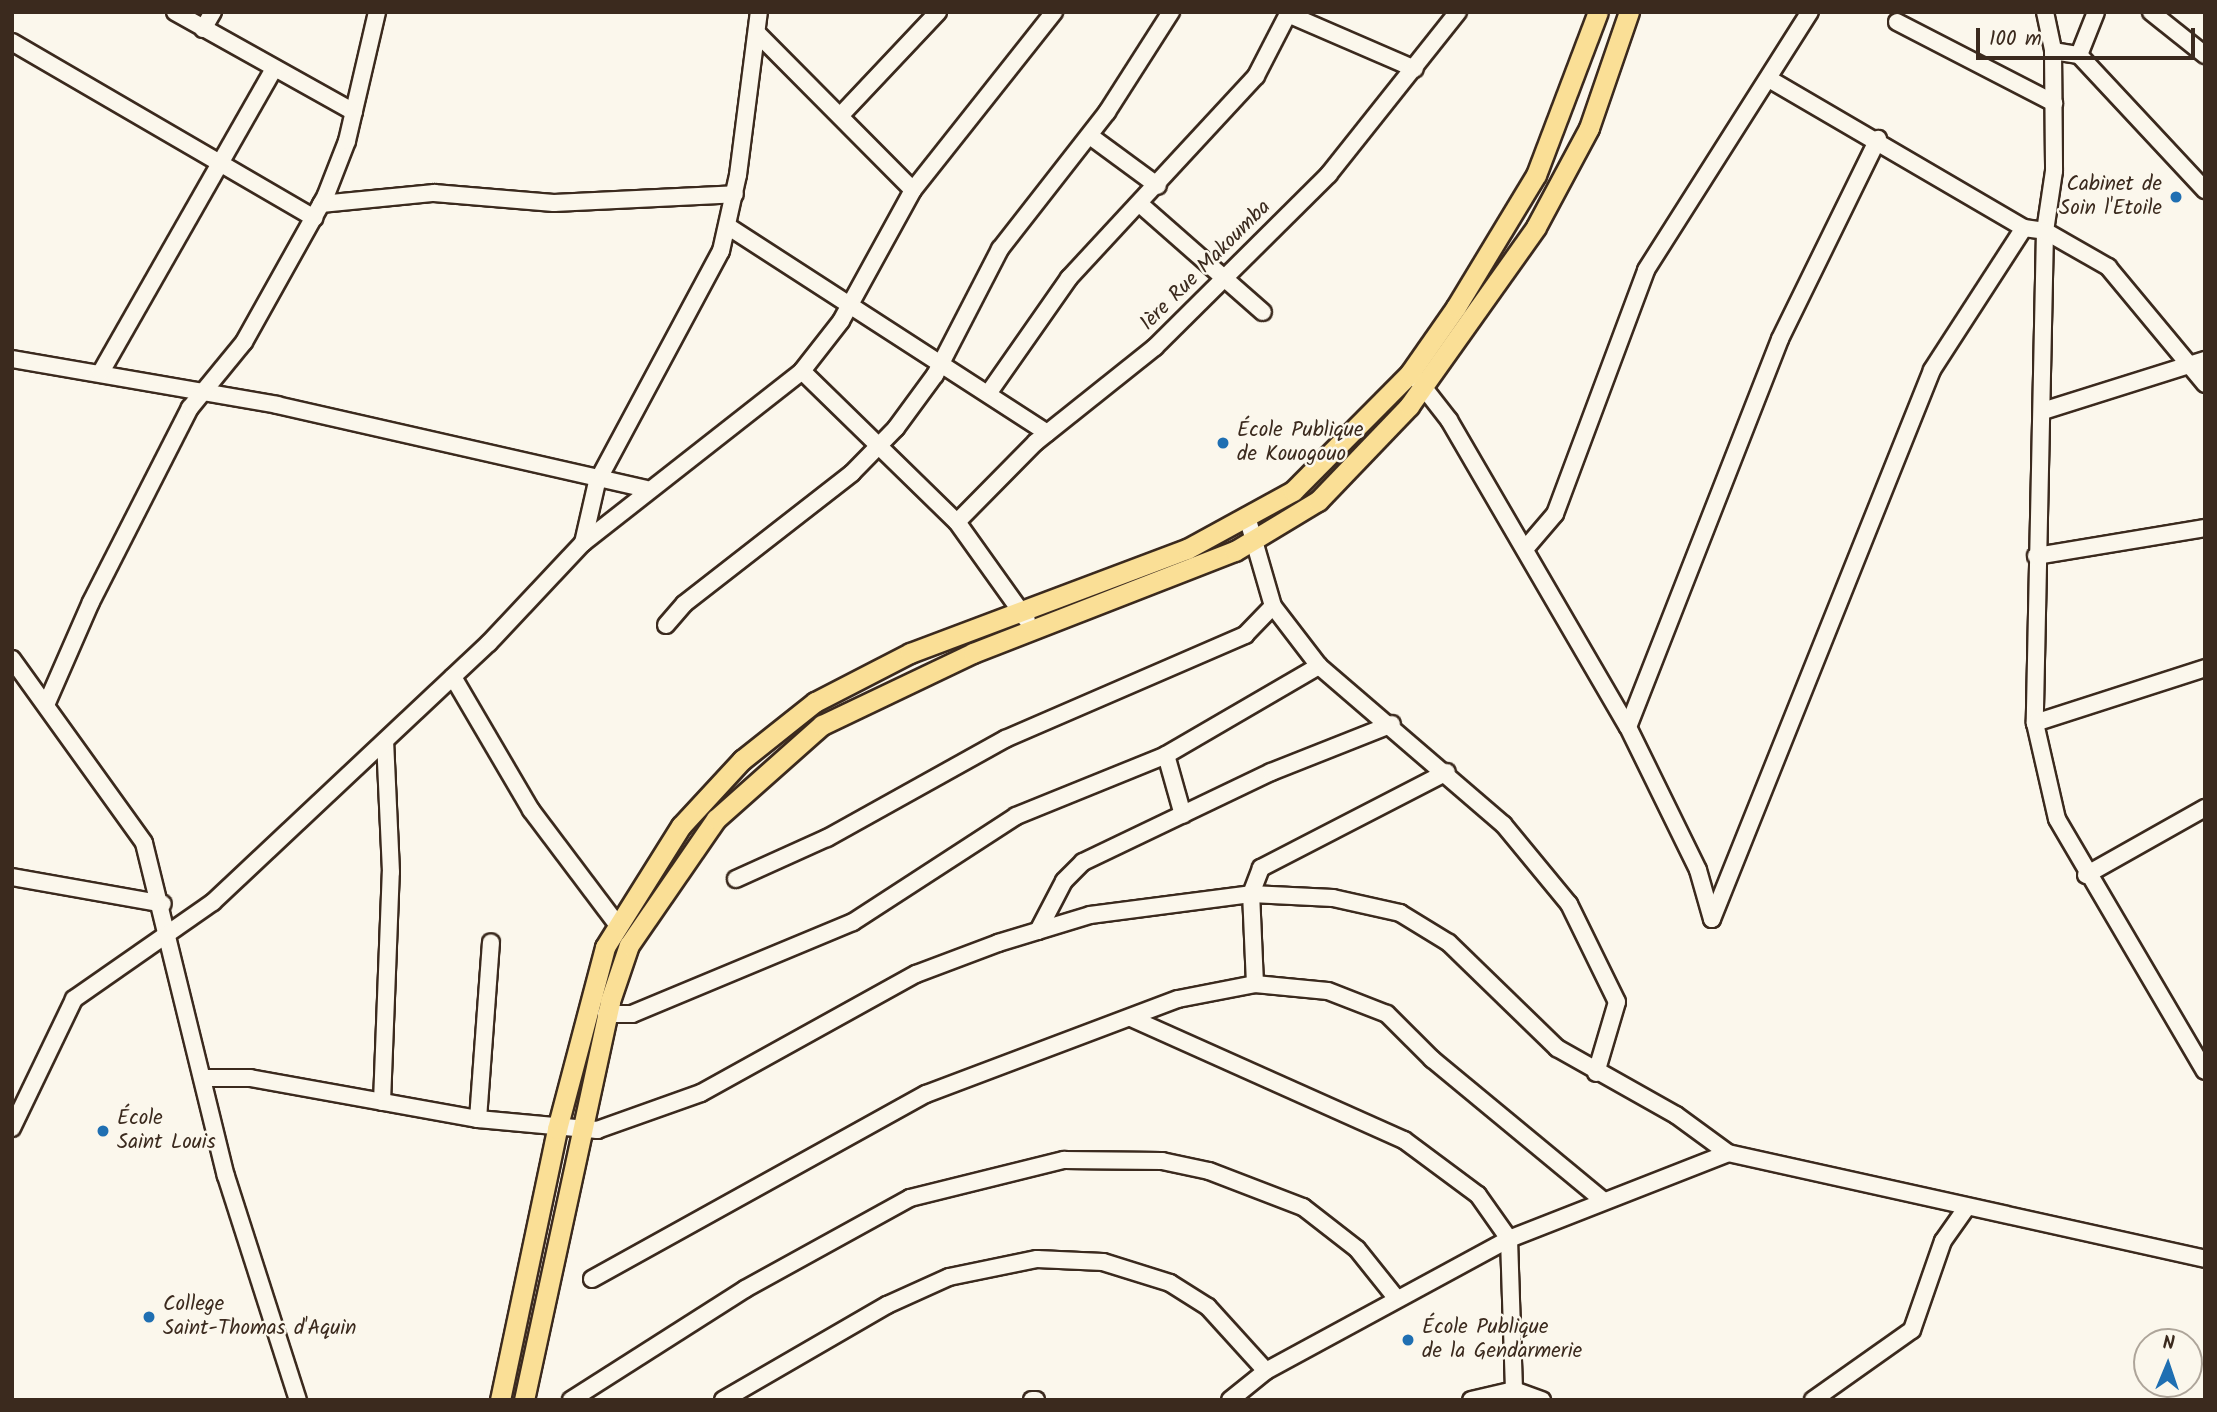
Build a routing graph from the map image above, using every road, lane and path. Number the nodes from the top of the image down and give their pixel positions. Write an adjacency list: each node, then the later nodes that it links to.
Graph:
1 (175, 12): 17 (street)
2 (214, 12): 17 (street)
3 (377, 12): 27 (street)
4 (758, 12): 18 (street)
5 (938, 12): 28 (street)
6 (1054, 12): 33 (street)
7 (1171, 12): 29 (street)
8 (1458, 12): 23 (street, 1ère Rue Makoumba)
9 (1598, 12): 49 (main road)
10 (1629, 12): 51 (main road)
11 (1810, 12): 25 (street)
12 (2045, 12): 20 (street)
13 (2096, 12): 21 (street)
14 (2151, 12): 22 (street)
15 (1289, 13): 23 (street); 32 (street)
16 (1897, 22): 26 (street)
17 (203, 29): 24 (street)
18 (758, 34): 28 (street); 35 (street)
19 (12, 42): 31 (street)
20 (2053, 51): 21 (street); 26 (street)
21 (2079, 55): 34 (street)
22 (2205, 55)
23 (1415, 69): 41 (street, 1ère Rue Makoumba)
24 (273, 70): 27 (street); 31 (street)
25 (1769, 79): 30 (street); 64 (street)
26 (2054, 103): 40 (street)
27 (354, 112): 37 (street)
28 (840, 116): 33 (street)
29 (1090, 136): 32 (street); 45 (street)
30 (1878, 139): 39 (street); 77 (street)
31 (220, 161): 37 (street); 48 (street)
32 (1158, 186): 36 (street)
33 (913, 190): 42 (street)
34 (2205, 190)
35 (735, 194): 37 (street); 38 (street)
36 (1141, 205): 41 (street); 53 (street)
37 (318, 211): 52 (street)
38 (729, 227): 42 (street); 57 (street)
39 (2024, 228): 40 (street); 77 (street)
40 (2045, 231): 46 (street); 54 (street)
41 (1223, 279): 43 (street); 55 (street, 1ère Rue Makoumba)
42 (852, 303): 45 (street); 47 (street)
43 (1263, 312)
44 (12, 359): 48 (street)
45 (942, 361): 53 (street); 56 (street)
46 (2198, 362): 50 (street); 54 (street)
47 (802, 371): 56 (street); 58 (street)
48 (101, 372): 52 (street)
49 (1409, 373): 51 (street); 59 (main road)
50 (2205, 384)
51 (1425, 386): 62 (main road); 64 (street)
52 (201, 391): 57 (street); 74 (street)
53 (990, 391): 55 (street)
54 (2046, 410): 65 (street)
55 (1046, 433): 60 (street, 1ère Rue Makoumba)
56 (877, 448): 60 (street); 68 (street)
57 (597, 482): 58 (street); 63 (street)
58 (646, 489): 63 (street)
59 (1248, 520): 62 (street); 67 (main road)
60 (957, 523): 67 (street)
61 (2205, 528): 65 (street)
62 (1256, 542): 66 (street); 69 (main road)
63 (583, 543): 73 (street)
64 (1525, 549): 77 (street)
65 (2036, 556): 75 (street)
66 (1273, 606): 71 (street); 85 (street)
67 (1023, 611): 69 (street); 88 (main road)
68 (666, 625)
69 (1032, 632): 93 (main road)
70 (12, 659): 74 (street)
71 (1319, 666): 76 (street); 79 (street)
72 (2205, 668): 75 (street)
73 (453, 677): 78 (street); 88 (street)
74 (46, 705): 87 (street)
75 (2035, 723): 83 (street)
76 (1392, 724): 80 (street); 82 (street)
77 (1628, 727)
78 (385, 741): 90 (street); 98 (street)
79 (1166, 755): 82 (street); 93 (street)
80 (1447, 772): 86 (street); 96 (street)
81 (2205, 808): 83 (street)
82 (1183, 816): 89 (street)
83 (2086, 875): 95 (street)
84 (12, 877): 87 (street)
85 (736, 879)
86 (1251, 894): 89 (street); 92 (street); 96 (street)
87 (163, 904): 90 (street)
88 (617, 924): 102 (main road)
89 (1038, 930): 100 (street)
90 (168, 933): 97 (street); 101 (street)
91 (491, 942): 99 (street)
92 (1255, 984): 94 (street); 104 (street)
93 (607, 1014): 100 (main road)
94 (1131, 1018): 106 (street); 108 (street)
95 (2205, 1071)
96 (1595, 1073): 103 (street)
97 (203, 1078): 98 (street); 112 (street)
98 (382, 1102): 99 (street)
99 (478, 1119): 102 (street)
100 (580, 1127): 102 (street); 114 (main road)
101 (12, 1128)
102 (558, 1129): 113 (main road)
103 (1728, 1153): 104 (street); 105 (street)
104 (1601, 1199): 106 (street)
105 (1967, 1207): 107 (street); 120 (street)
106 (1509, 1239): 109 (street); 111 (street)
107 (2205, 1259)
108 (592, 1279)
109 (1397, 1299): 110 (street); 115 (street)
110 (1266, 1371): 116 (street); 117 (street)
111 (1514, 1390): 118 (street); 119 (street)
112 (298, 1400)
113 (500, 1400)
114 (524, 1400)
115 (571, 1400)
116 (723, 1400)
117 (1230, 1400)
118 (1471, 1400)
119 (1542, 1400)
120 (1813, 1400)

